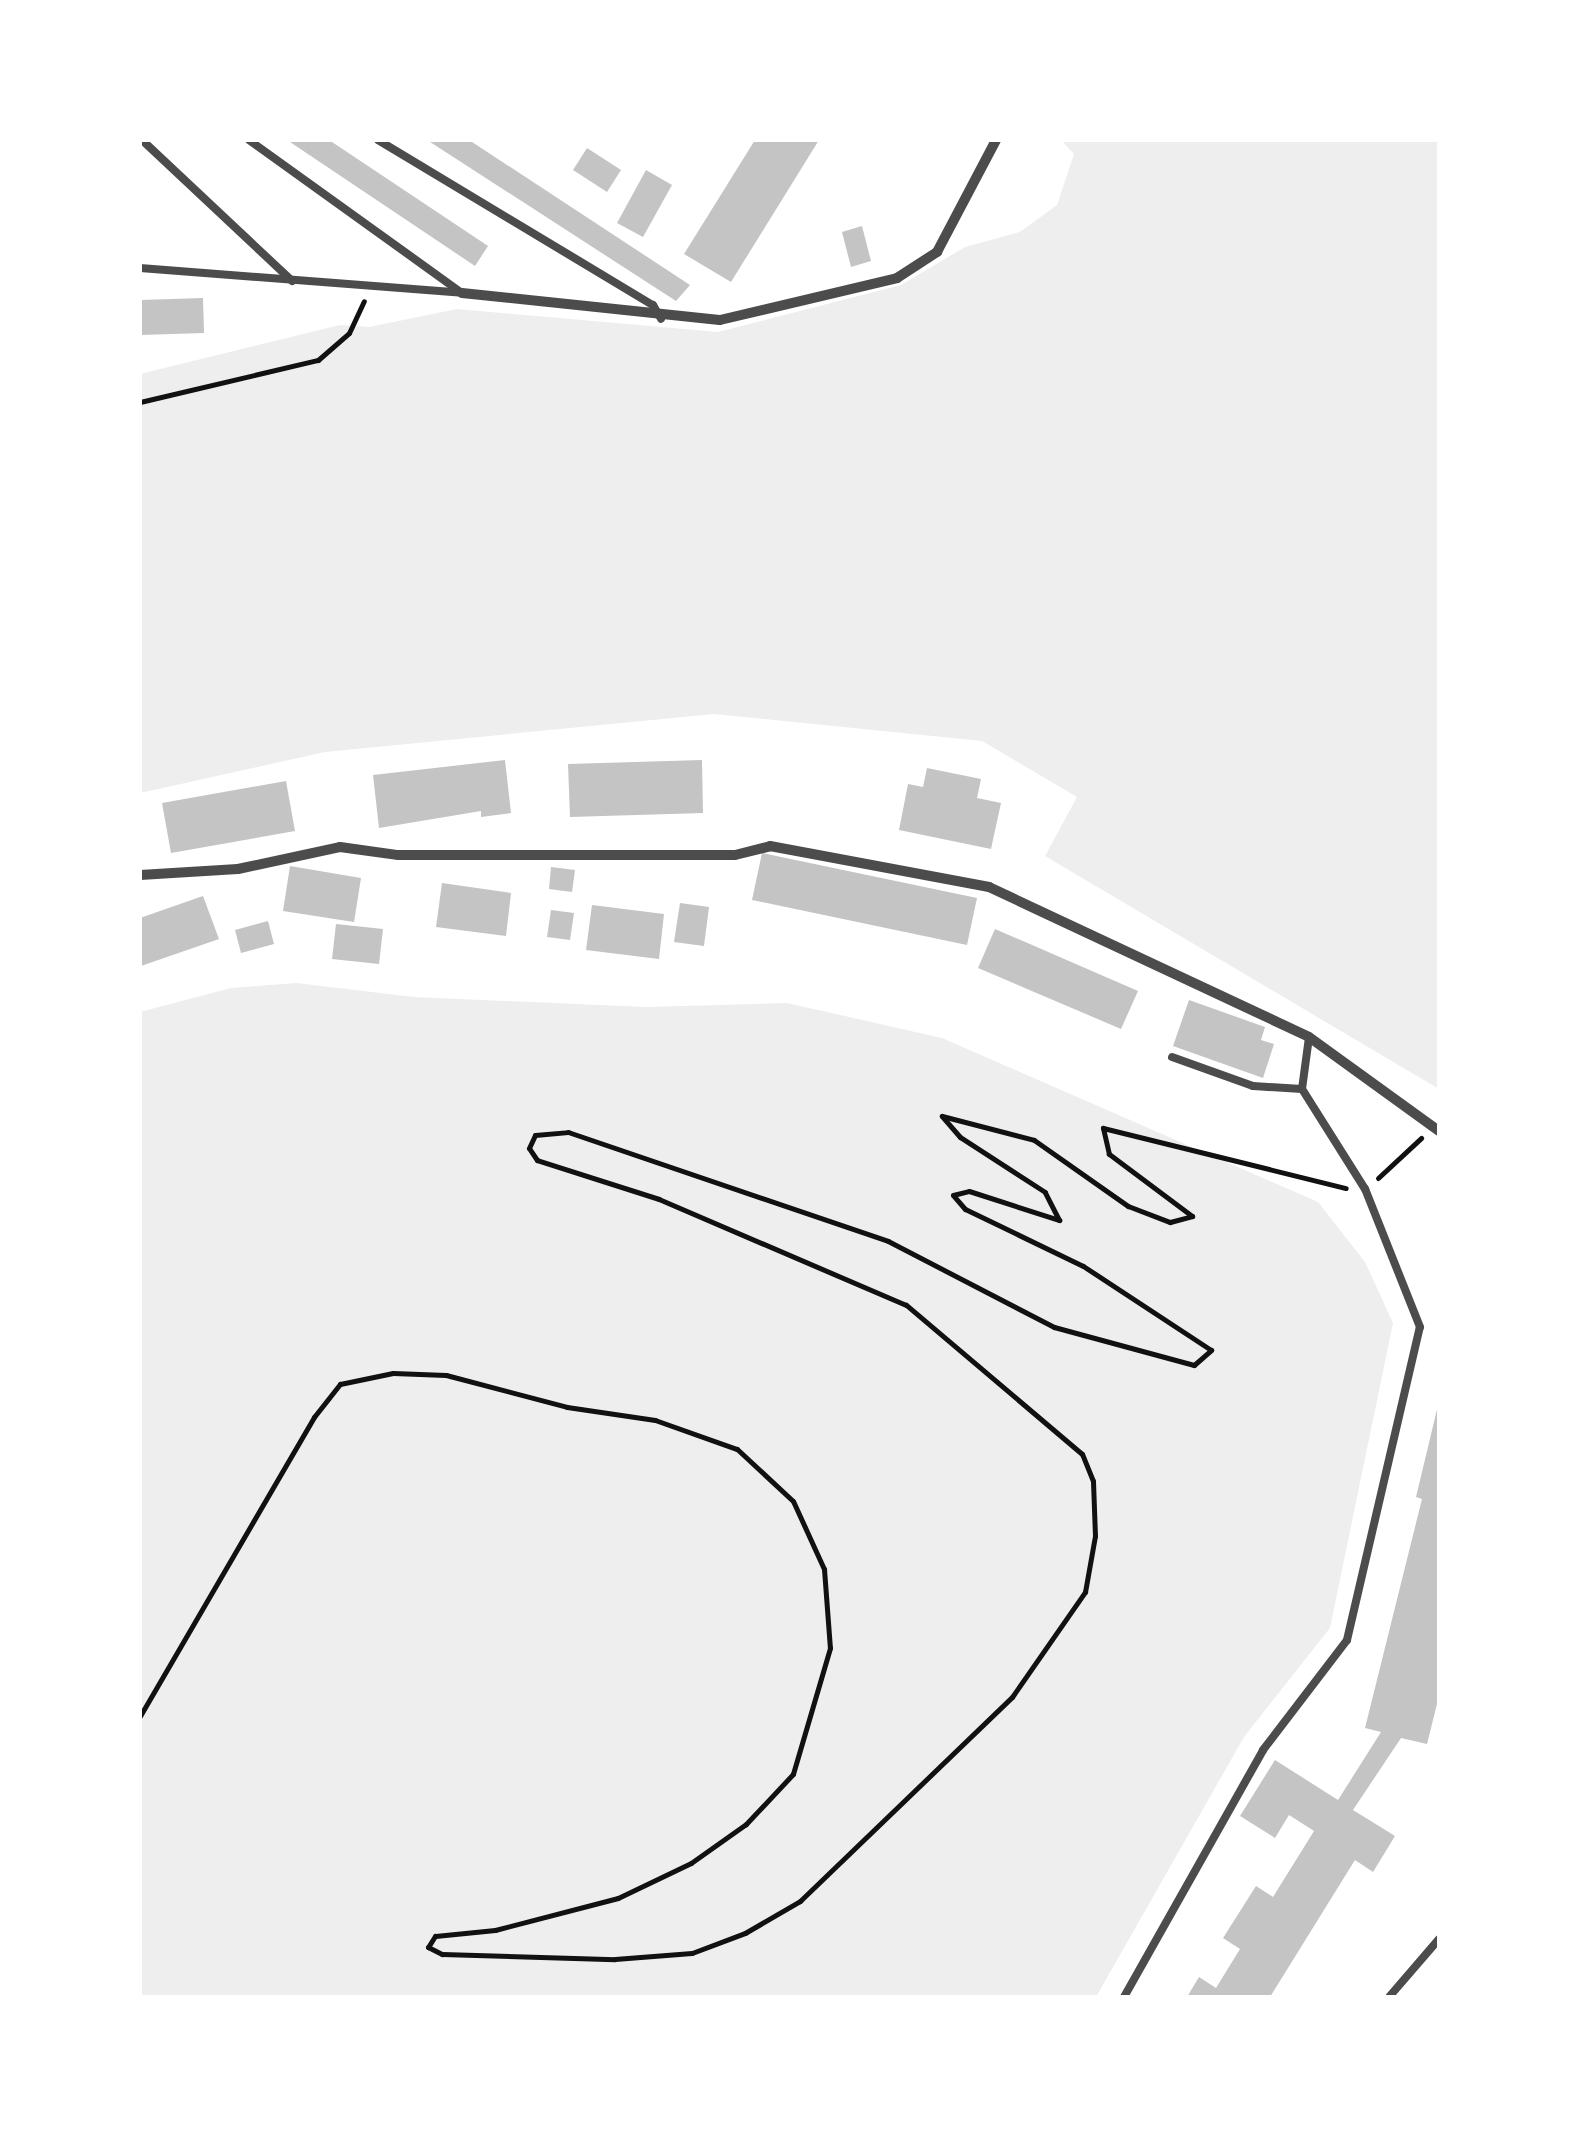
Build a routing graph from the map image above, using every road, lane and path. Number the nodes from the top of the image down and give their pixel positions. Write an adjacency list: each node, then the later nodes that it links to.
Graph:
1 (142, 140): 6 (lane)
2 (249, 140): 8 (lane)
3 (378, 140): 9 (lane)
4 (996, 140): 9 (street)
5 (140, 268): 6 (lane)
6 (292, 280): 7 (lane)
7 (370, 289): 8 (lane); 10 (path)
8 (462, 293): 9 (street)
9 (660, 319)
10 (140, 402)
11 (140, 876): 12 (street)
12 (1309, 1037): 14 (lane); 15 (street)
13 (1172, 1056): 14 (lane)
14 (1302, 1088): 16 (lane)
15 (1435, 1130): 16 (path)
16 (1365, 1190): 17 (path); 19 (lane)
17 (140, 1716)
18 (1439, 1939): 20 (lane)
19 (1124, 1997)
20 (1388, 1997)

